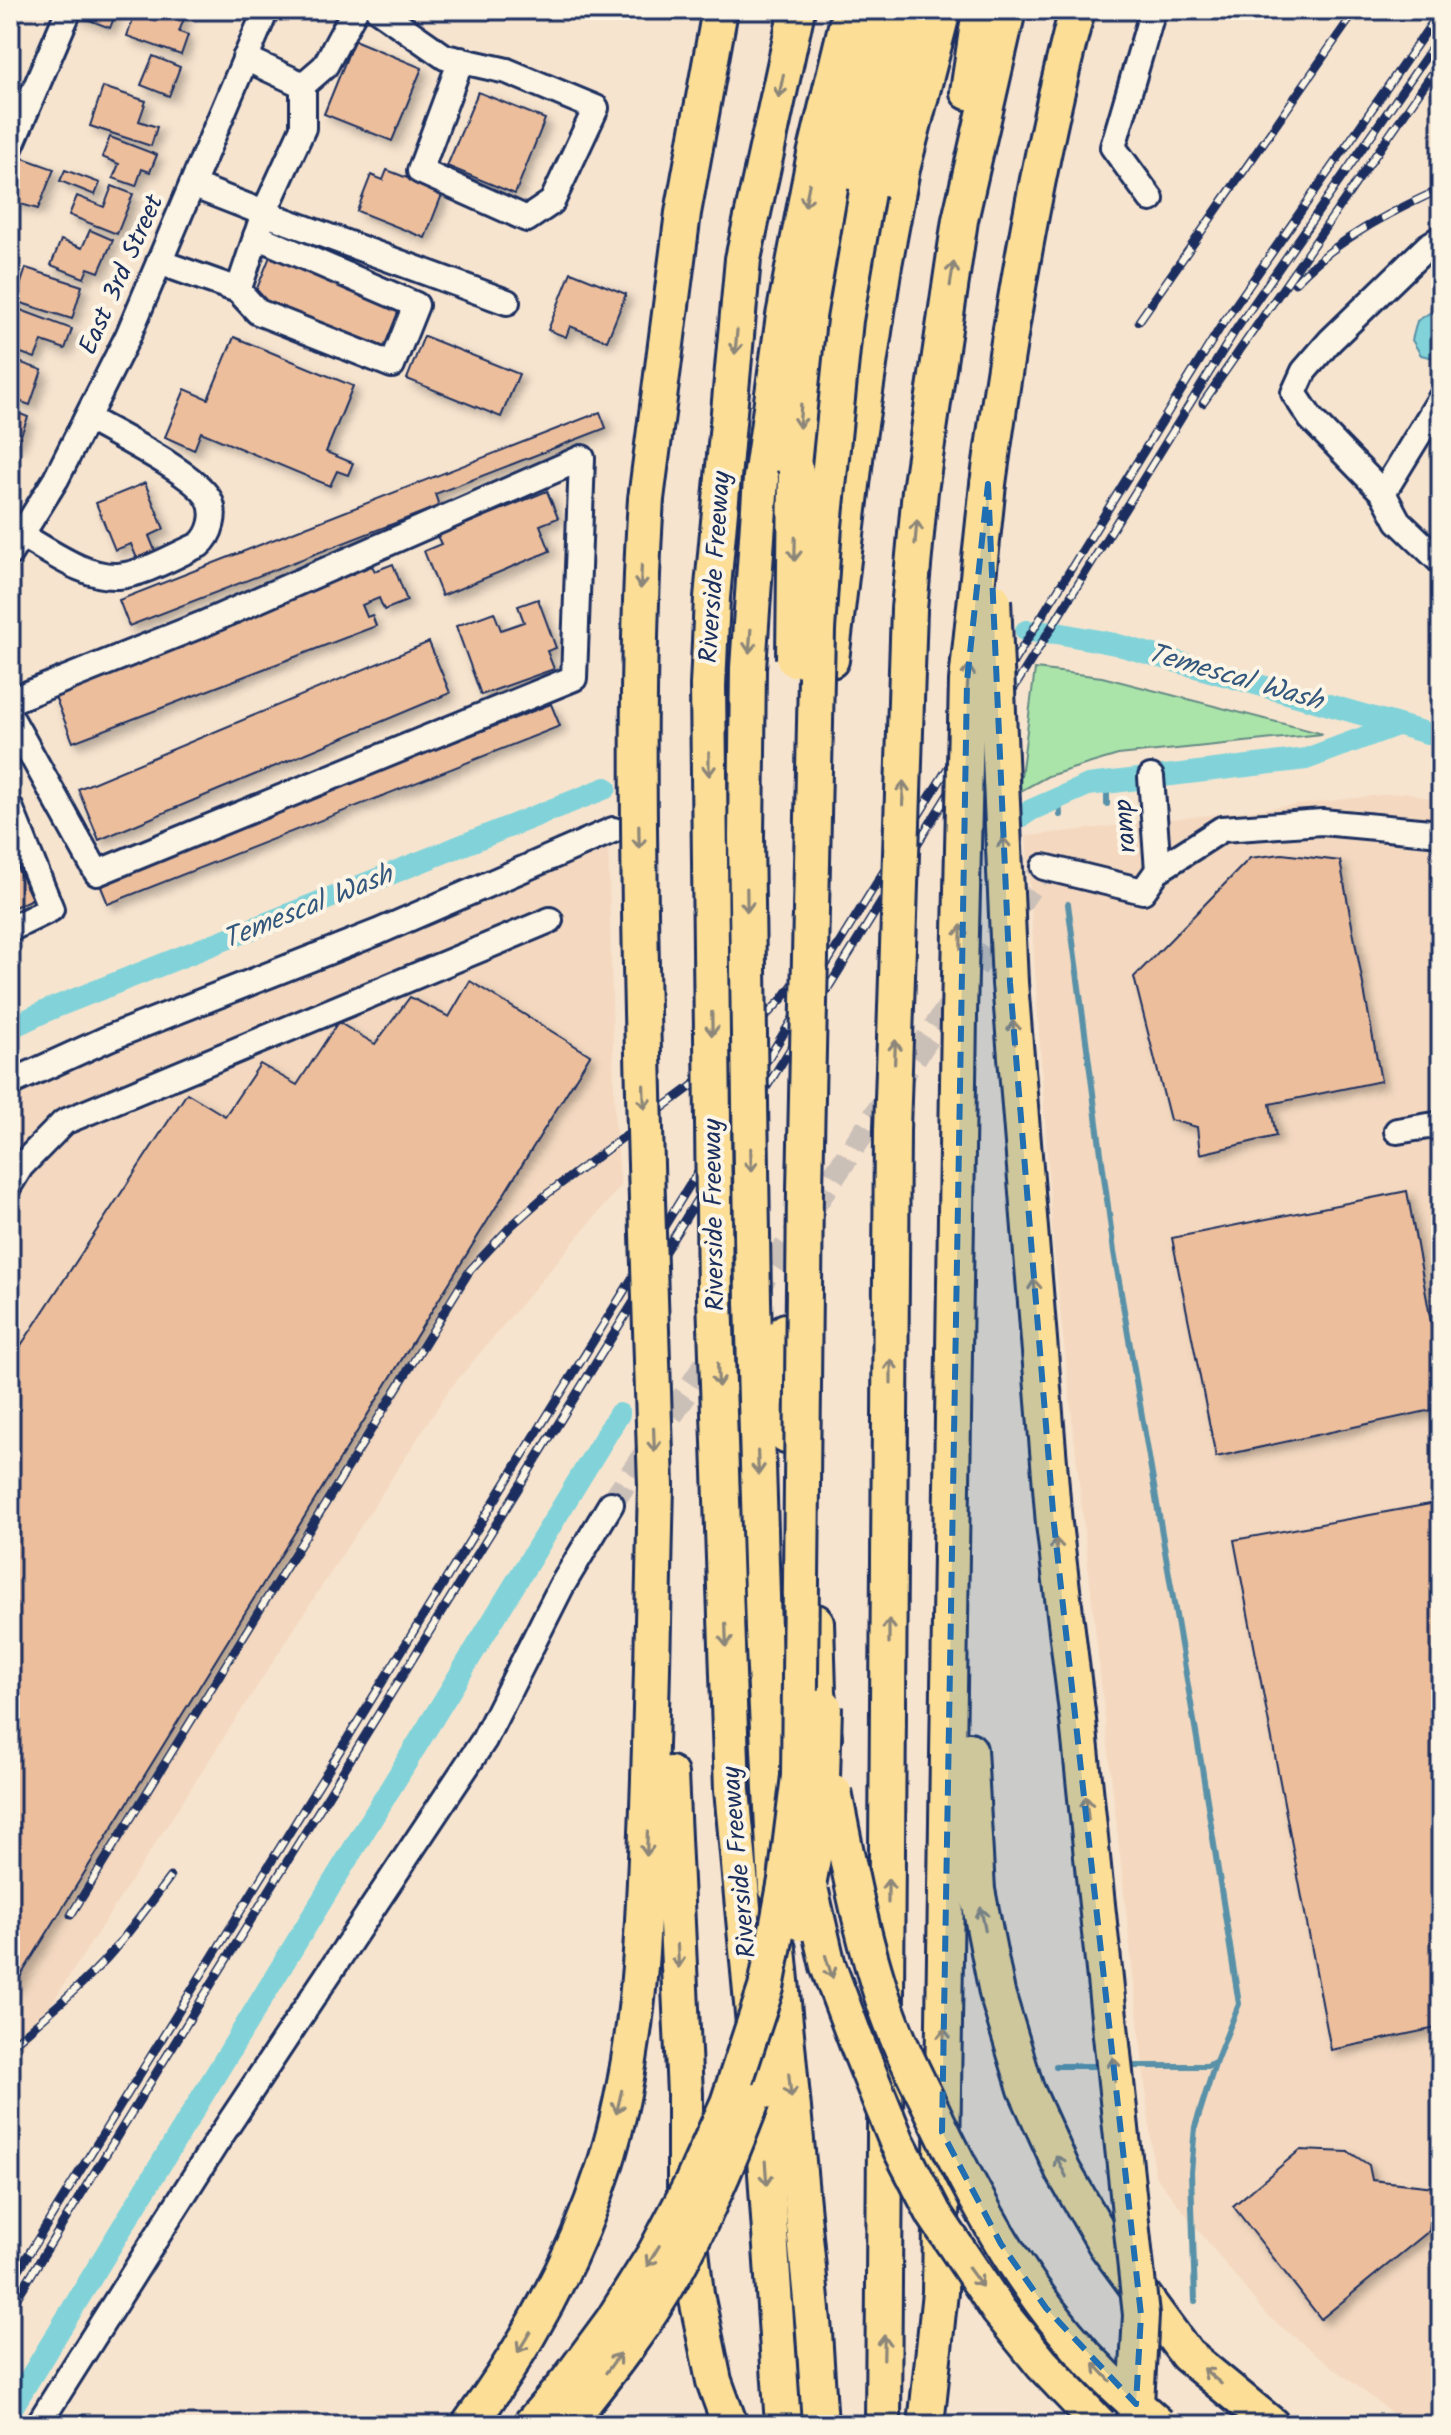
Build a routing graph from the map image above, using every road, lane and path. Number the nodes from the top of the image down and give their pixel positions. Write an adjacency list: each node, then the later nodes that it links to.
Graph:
1 (69, 10): 21 (street)
2 (266, 10): 17 (street, East 3rd Street)
3 (355, 10): 19 (street)
4 (378, 10): 18 (street)
5 (720, 10): 20 (highway)
6 (729, 10): 20 (highway)
7 (797, 10): 60 (highway, Riverside Freeway, one-way to 60, bridge)
8 (850, 10): 61 (highway, one-way to 61, bridge)
9 (878, 10): 52 (highway, one-way to 52, bridge)
10 (909, 10): 23 (highway)
11 (930, 10): 23 (highway)
12 (943, 10): 52 (highway)
13 (980, 10): 25 (highway)
14 (1008, 10): 25 (highway)
15 (1077, 10): 33 (highway)
16 (1153, 10): 24 (street)
17 (245, 58): 19 (street); 22 (street, East 3rd Street)
18 (461, 60): 18 (street)
19 (303, 85): 26 (street)
20 (700, 116): 53 (highway, one-way to 53, bridge)
21 (10, 148)
22 (192, 185): 26 (street); 28 (street, East 3rd Street)
23 (878, 191): 57 (highway, one-way to 57, bridge); 58 (highway, one-way to 23, bridge)
24 (1151, 199)
25 (960, 220): 62 (highway, one-way to 25, bridge)
26 (260, 224): 29 (street); 29 (street); 30 (street)
27 (1441, 238): 34 (street)
28 (159, 262): 29 (street); 32 (street, East 3rd Street)
29 (236, 288)
30 (507, 302)
31 (1441, 398): 34 (street)
32 (87, 418): 35 (street, East 3rd Street); 35 (street)
33 (988, 484): 51 (highway, one-way to 33, bridge); 65 (highway, one-way to 33, bridge)
34 (1383, 493): 36 (street)
35 (16, 545)
36 (1441, 562)
37 (10, 701): 38 (street)
38 (10, 716)
39 (1151, 777): 44 (street, ramp)
40 (10, 807): 46 (street)
41 (613, 830): 47 (street)
42 (1441, 833): 44 (street)
43 (1044, 867): 44 (street)
44 (1158, 870)
45 (550, 920): 50 (street)
46 (10, 929)
47 (10, 1083)
48 (1441, 1124): 49 (street)
49 (1397, 1131)
50 (10, 1184)
51 (956, 1321): 63 (highway, one-way to 51); 67 (highway, one-way to 51)
52 (802, 1330): 64 (highway, one-way to 64, bridge); 66 (highway, one-way to 52, bridge)
53 (656, 1486): 56 (highway, one-way to 56); 59 (highway, one-way to 59, bridge)
54 (611, 1504): 55 (street)
55 (38, 2425)
56 (469, 2425)
57 (530, 2425)
58 (566, 2425)
59 (730, 2425)
60 (783, 2425)
61 (820, 2425)
62 (883, 2425)
63 (926, 2425)
64 (1100, 2425)
65 (1134, 2425)
66 (1159, 2425)
67 (1272, 2425)

